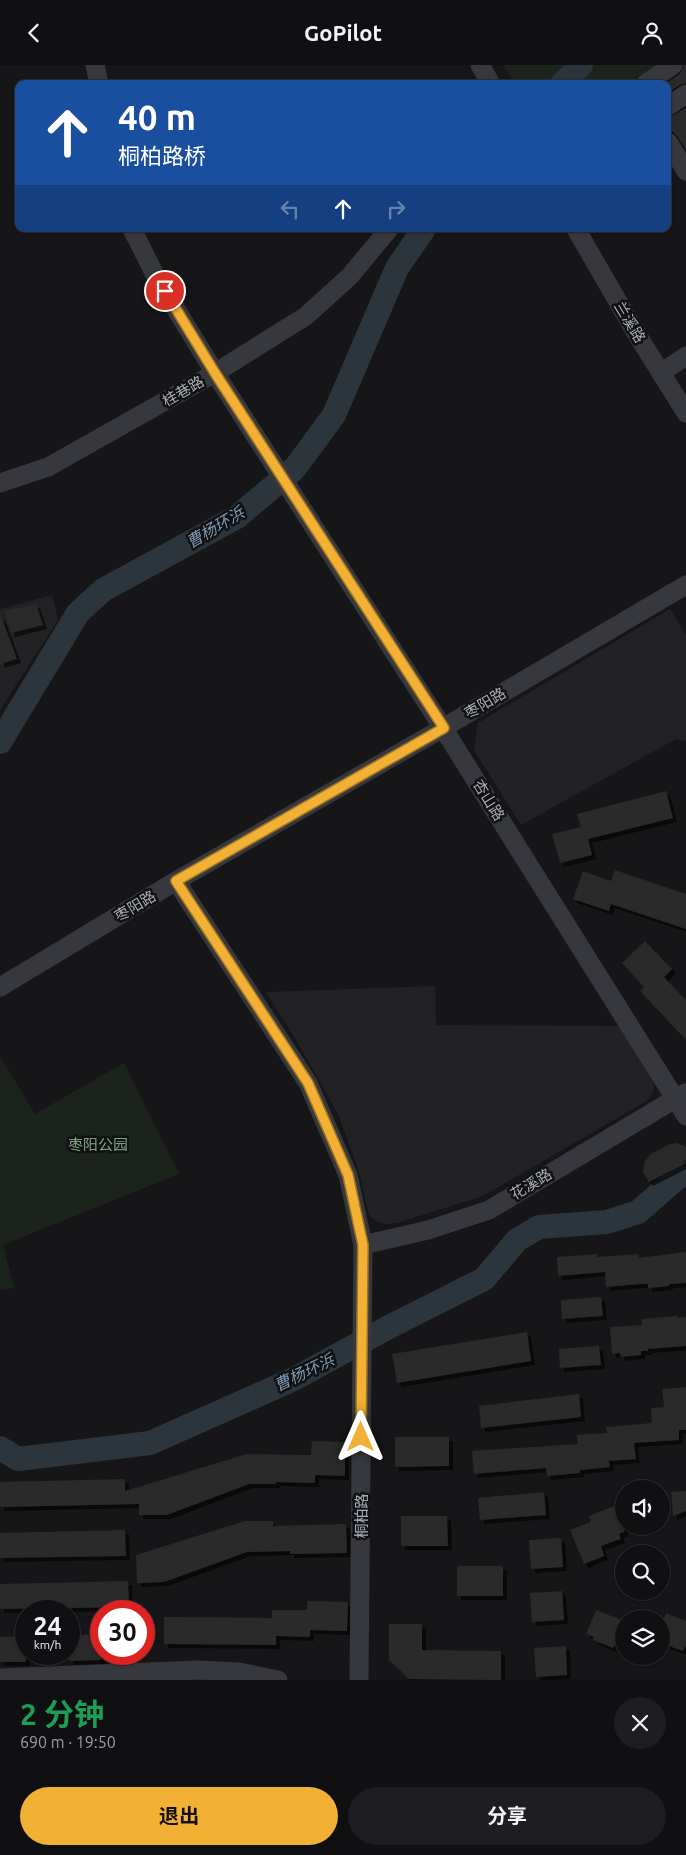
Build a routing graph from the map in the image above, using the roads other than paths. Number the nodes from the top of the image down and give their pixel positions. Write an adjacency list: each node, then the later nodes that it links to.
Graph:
1 (95, 65): 4 (street)
2 (480, 65): 5 (street)
3 (673, 65): 6 (street)
4 (98, 80)
5 (489, 80)
6 (651, 80)
7 (686, 94): 8 (street)
8 (671, 104)
9 (676, 145): 10 (street)
10 (686, 171)
11 (134, 232): 15 (street)
12 (387, 232): 15 (street, 桂巷路)
13 (578, 232): 16 (street, 兰溪路)
14 (686, 356): 16 (street)
15 (215, 373): 18 (street, 桂巷路); 20 (street, 杏山路)
16 (661, 373): 17 (street, 兰溪路)
17 (686, 413)
18 (0, 483)
19 (686, 585): 20 (street, 枣阳路)
20 (444, 728): 21 (street, 枣阳路); 23 (street, 杏山路)
21 (176, 881): 22 (street, 枣阳路); 25 (street)
22 (0, 987)
23 (680, 1095): 24 (street, 杏山路); 25 (street, 花溪路)
24 (686, 1116)
25 (363, 1245): 28 (street, 桐柏路)
26 (0, 1677): 27 (street)
27 (278, 1680)
28 (359, 1680)

